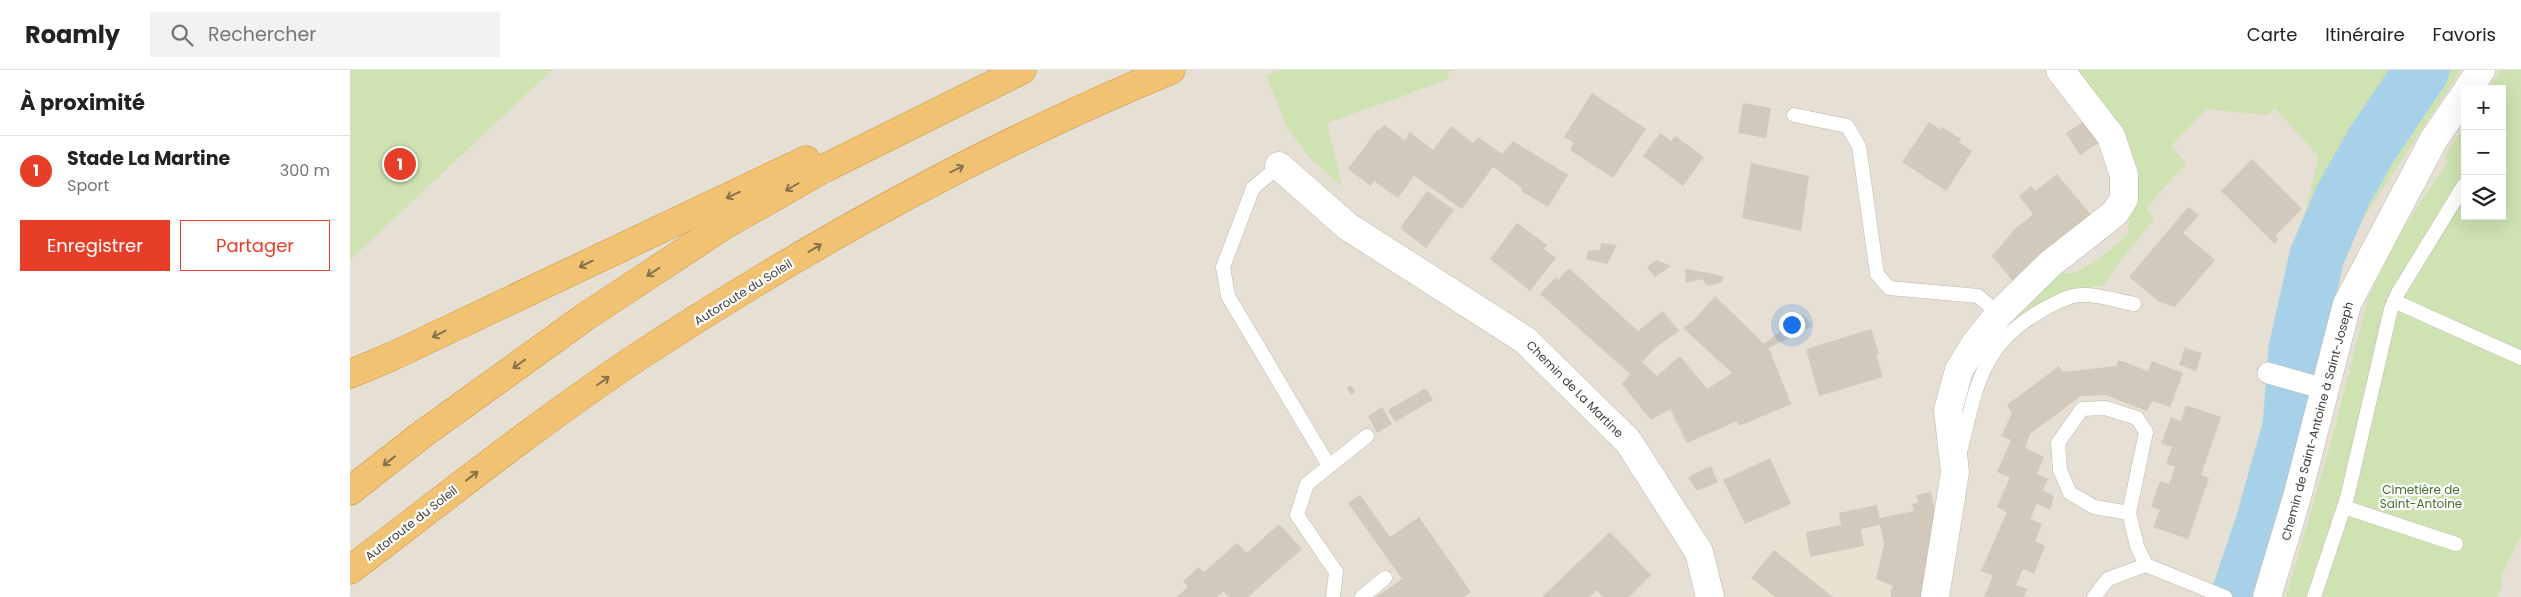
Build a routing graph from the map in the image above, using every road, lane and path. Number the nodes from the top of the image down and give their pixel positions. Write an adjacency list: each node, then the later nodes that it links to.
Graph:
1 (1018, 70): 14 (highway, one-way to 14)
2 (1022, 70): 23 (highway, one-way to 23)
3 (1171, 70): 28 (highway, Autoroute du Soleil, one-way to 3)
4 (2060, 70): 13 (street)
5 (2481, 70): 6 (street)
6 (2471, 85)
7 (2461, 100): 19 (street, Chemin de Saint-Antoine à Saint-Joseph)
8 (1794, 115): 13 (lane)
9 (1279, 166): 21 (lane); 32 (street, Chemin de La Martine)
10 (2461, 190): 11 (lane)
11 (2394, 302): 15 (lane); 24 (lane)
12 (2134, 304): 22 (lane)
13 (1999, 314): 22 (street)
14 (393, 356): 17 (highway); 18 (highway)
15 (2521, 358)
16 (2268, 373): 19 (street)
17 (350, 374)
18 (350, 384)
19 (2325, 389): 36 (street, Chemin de Saint-Antoine à Saint-Joseph)
20 (1366, 436): 21 (lane)
21 (1329, 466): 30 (lane)
22 (1955, 472): 33 (street)
23 (350, 491)
24 (2344, 507): 26 (lane); 37 (lane)
25 (2130, 513): 25 (lane); 27 (lane)
26 (2456, 544)
27 (2146, 565): 34 (lane); 35 (lane)
28 (350, 570)
29 (1385, 578): 31 (lane)
30 (1333, 597)
31 (1362, 597)
32 (1710, 597)
33 (1935, 597)
34 (2094, 597)
35 (2225, 597)
36 (2267, 597)
37 (2314, 597)

